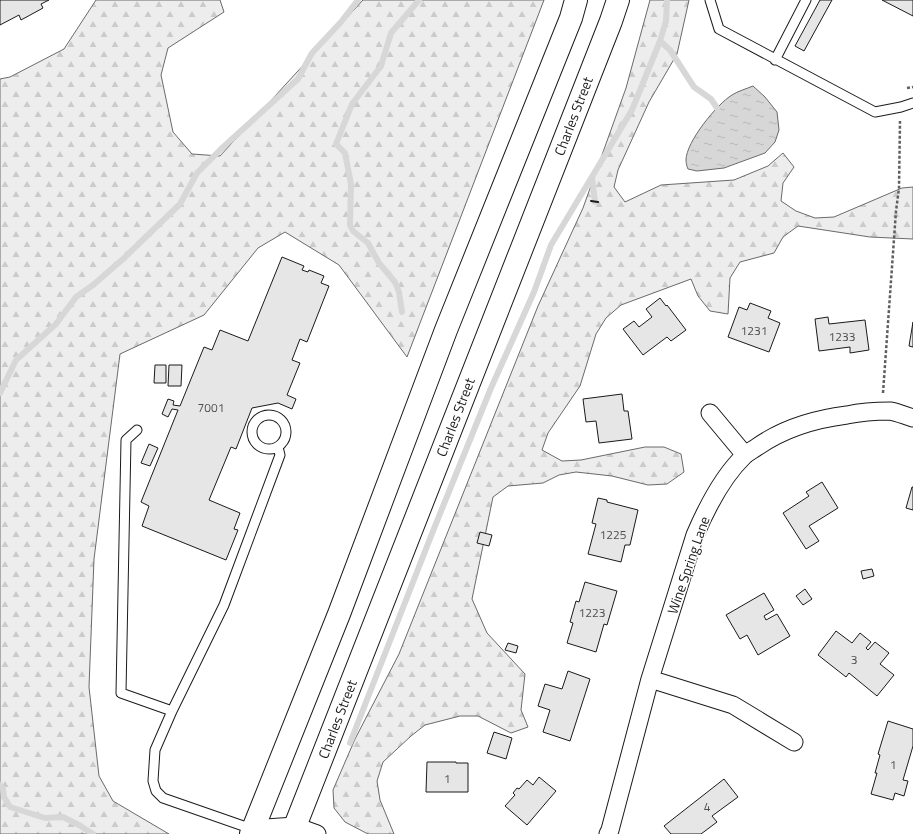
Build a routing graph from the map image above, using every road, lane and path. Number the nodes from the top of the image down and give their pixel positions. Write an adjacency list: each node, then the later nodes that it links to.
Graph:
1 (576, 0): 19 (main road)
2 (618, 0): 18 (main road, Charles Street)
3 (710, 0): 5 (lane)
4 (806, 0): 5 (lane)
5 (775, 60): 8 (lane)
6 (913, 86): 8 (path)
7 (913, 103): 8 (lane)
8 (901, 107): 9 (path)
9 (882, 412): 11 (street, Wine Spring Lane); 14 (street, Wine Spring Lane)
10 (710, 413): 14 (street)
11 (913, 418)
12 (137, 430): 16 (lane)
13 (278, 447): 16 (lane)
14 (745, 455): 15 (street, Wine Spring Lane)
15 (650, 679): 17 (street); 21 (street, Wine Spring Lane)
16 (172, 711): 19 (lane)
17 (794, 742)
18 (293, 830): 19 (street); 20 (street)
19 (254, 832)
20 (317, 834)
21 (608, 834)

